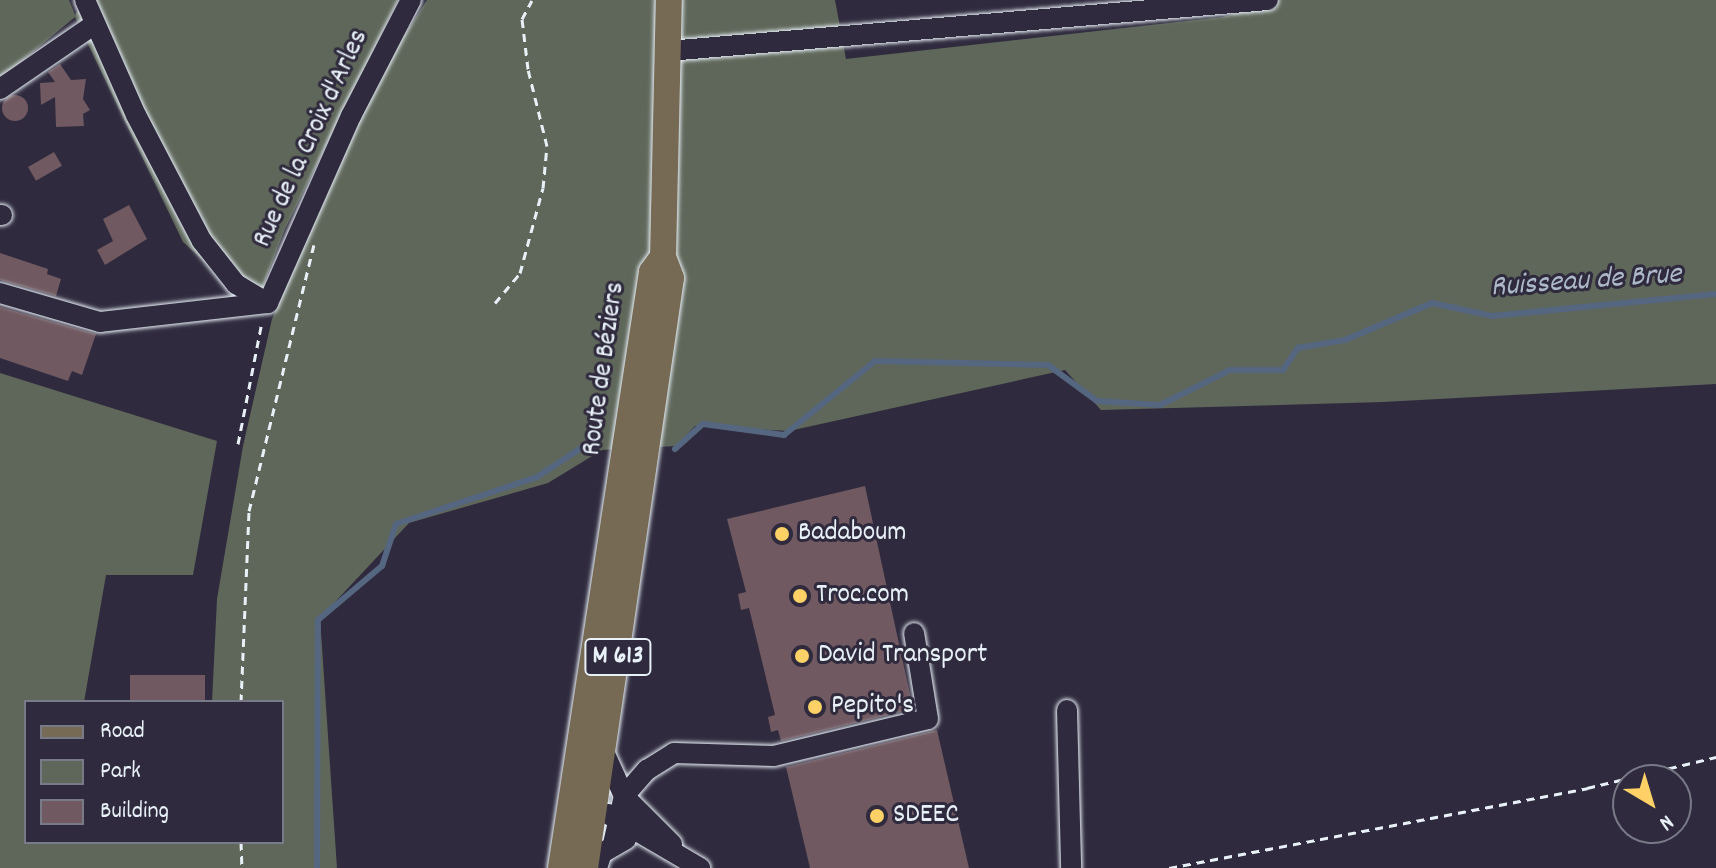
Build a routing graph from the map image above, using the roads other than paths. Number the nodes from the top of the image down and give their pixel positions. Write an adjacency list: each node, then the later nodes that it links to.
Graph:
1 (85, 0): 5 (street)
2 (411, 0): 10 (street, Rue de la Croix d'Arles)
3 (669, 0): 6 (main road, M 613)
4 (1268, 0): 6 (street)
5 (95, 24): 7 (street); 10 (street)
6 (668, 51): 8 (main road, M 613)
7 (0, 89)
8 (663, 257): 13 (main road, Route de Béziers / M 613); 14 (main road, Route de Béziers / M 613)
9 (0, 293): 10 (street)
10 (268, 303)
11 (914, 633): 15 (street)
12 (1067, 710): 23 (street)
13 (604, 752): 15 (street); 16 (main road, Route de Béziers / M 613)
14 (571, 793): 16 (street); 20 (main road, Route de Béziers / M 613)
15 (624, 796): 16 (street); 17 (street); 19 (street)
16 (596, 802): 17 (street); 21 (main road, Route de Béziers / M 613)
17 (615, 820): 18 (street); 19 (street)
18 (613, 844): 19 (street); 22 (street)
19 (695, 865)
20 (561, 868)
21 (585, 868)
22 (597, 868)
23 (1071, 868)

